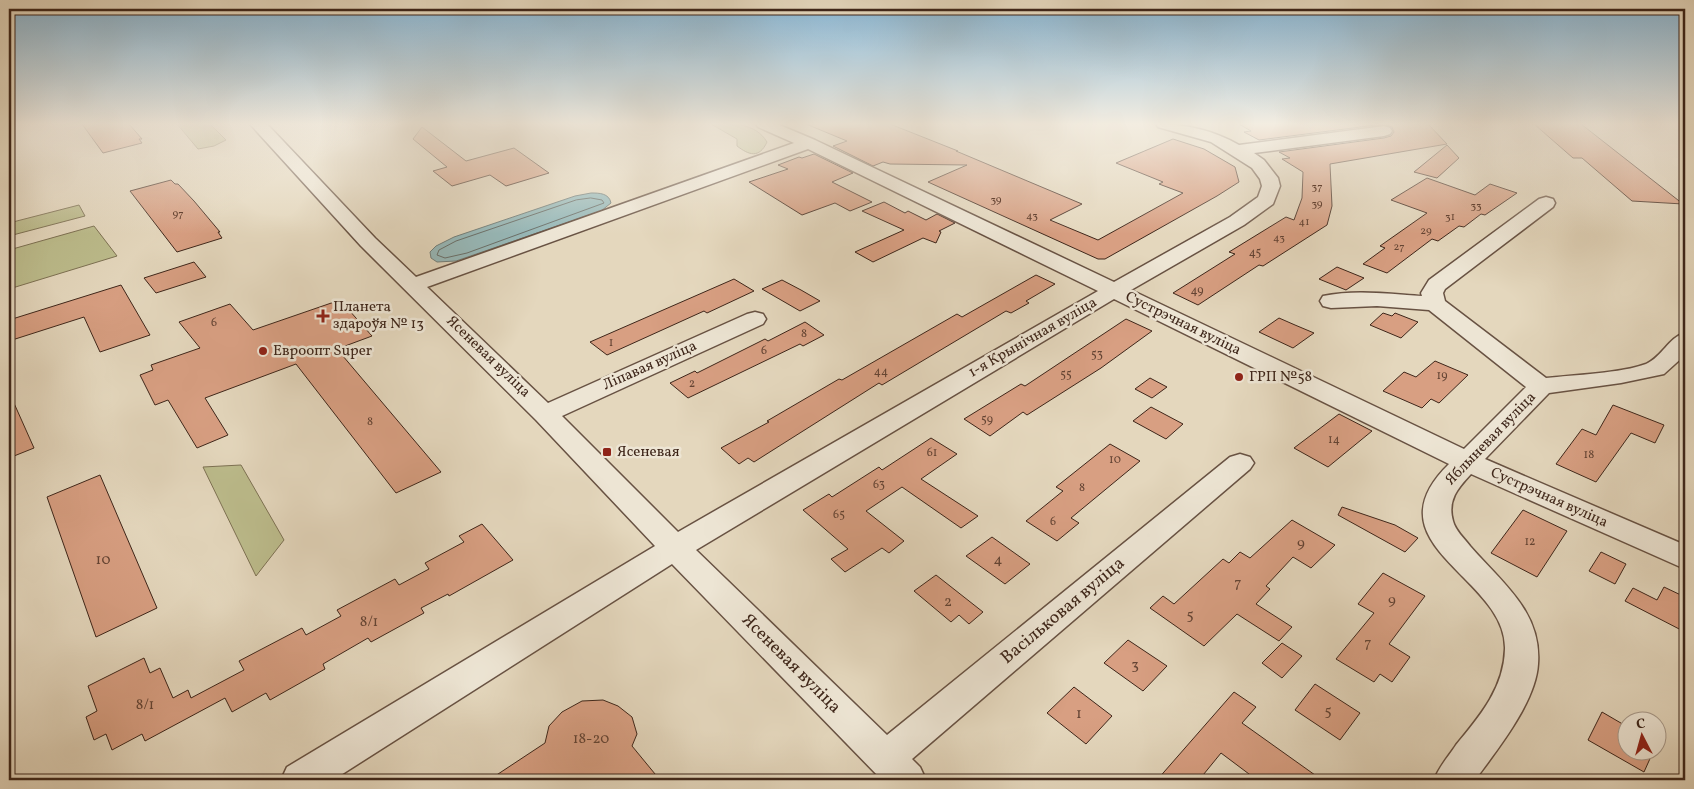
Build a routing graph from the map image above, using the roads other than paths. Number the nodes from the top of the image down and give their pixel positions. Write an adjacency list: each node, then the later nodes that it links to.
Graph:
1 (292, 161): 6 (street, Ясеневая вуліца)
2 (759, 161): 6 (street)
3 (846, 161): 7 (street, Сустрэчная вуліца)
4 (1253, 161): 7 (street, 1-я Крынічная вуліца)
5 (1546, 203): 9 (street)
6 (413, 285): 13 (street, Ясеневая вуліца)
7 (1115, 290): 14 (street, Сустрэчная вуліца); 16 (street, 1-я Крынічная вуліца)
8 (1331, 301): 9 (street)
9 (1435, 304): 12 (street)
10 (755, 319): 13 (street, Ліпавая вуліца)
11 (1685, 340): 12 (street, Яблыневая вуліца)
12 (1541, 386): 14 (street, Яблыневая вуліца)
13 (545, 414): 16 (street, Ясеневая вуліца)
14 (1466, 461): 17 (street, Сустрэчная вуліца); 20 (street, Яблыневая вуліца)
15 (1240, 463): 18 (street, Васільковая вуліца)
16 (675, 548): 18 (street, Ясеневая вуліца); 19 (street)
17 (1685, 558)
18 (896, 769)
19 (300, 780)
20 (1453, 780)

